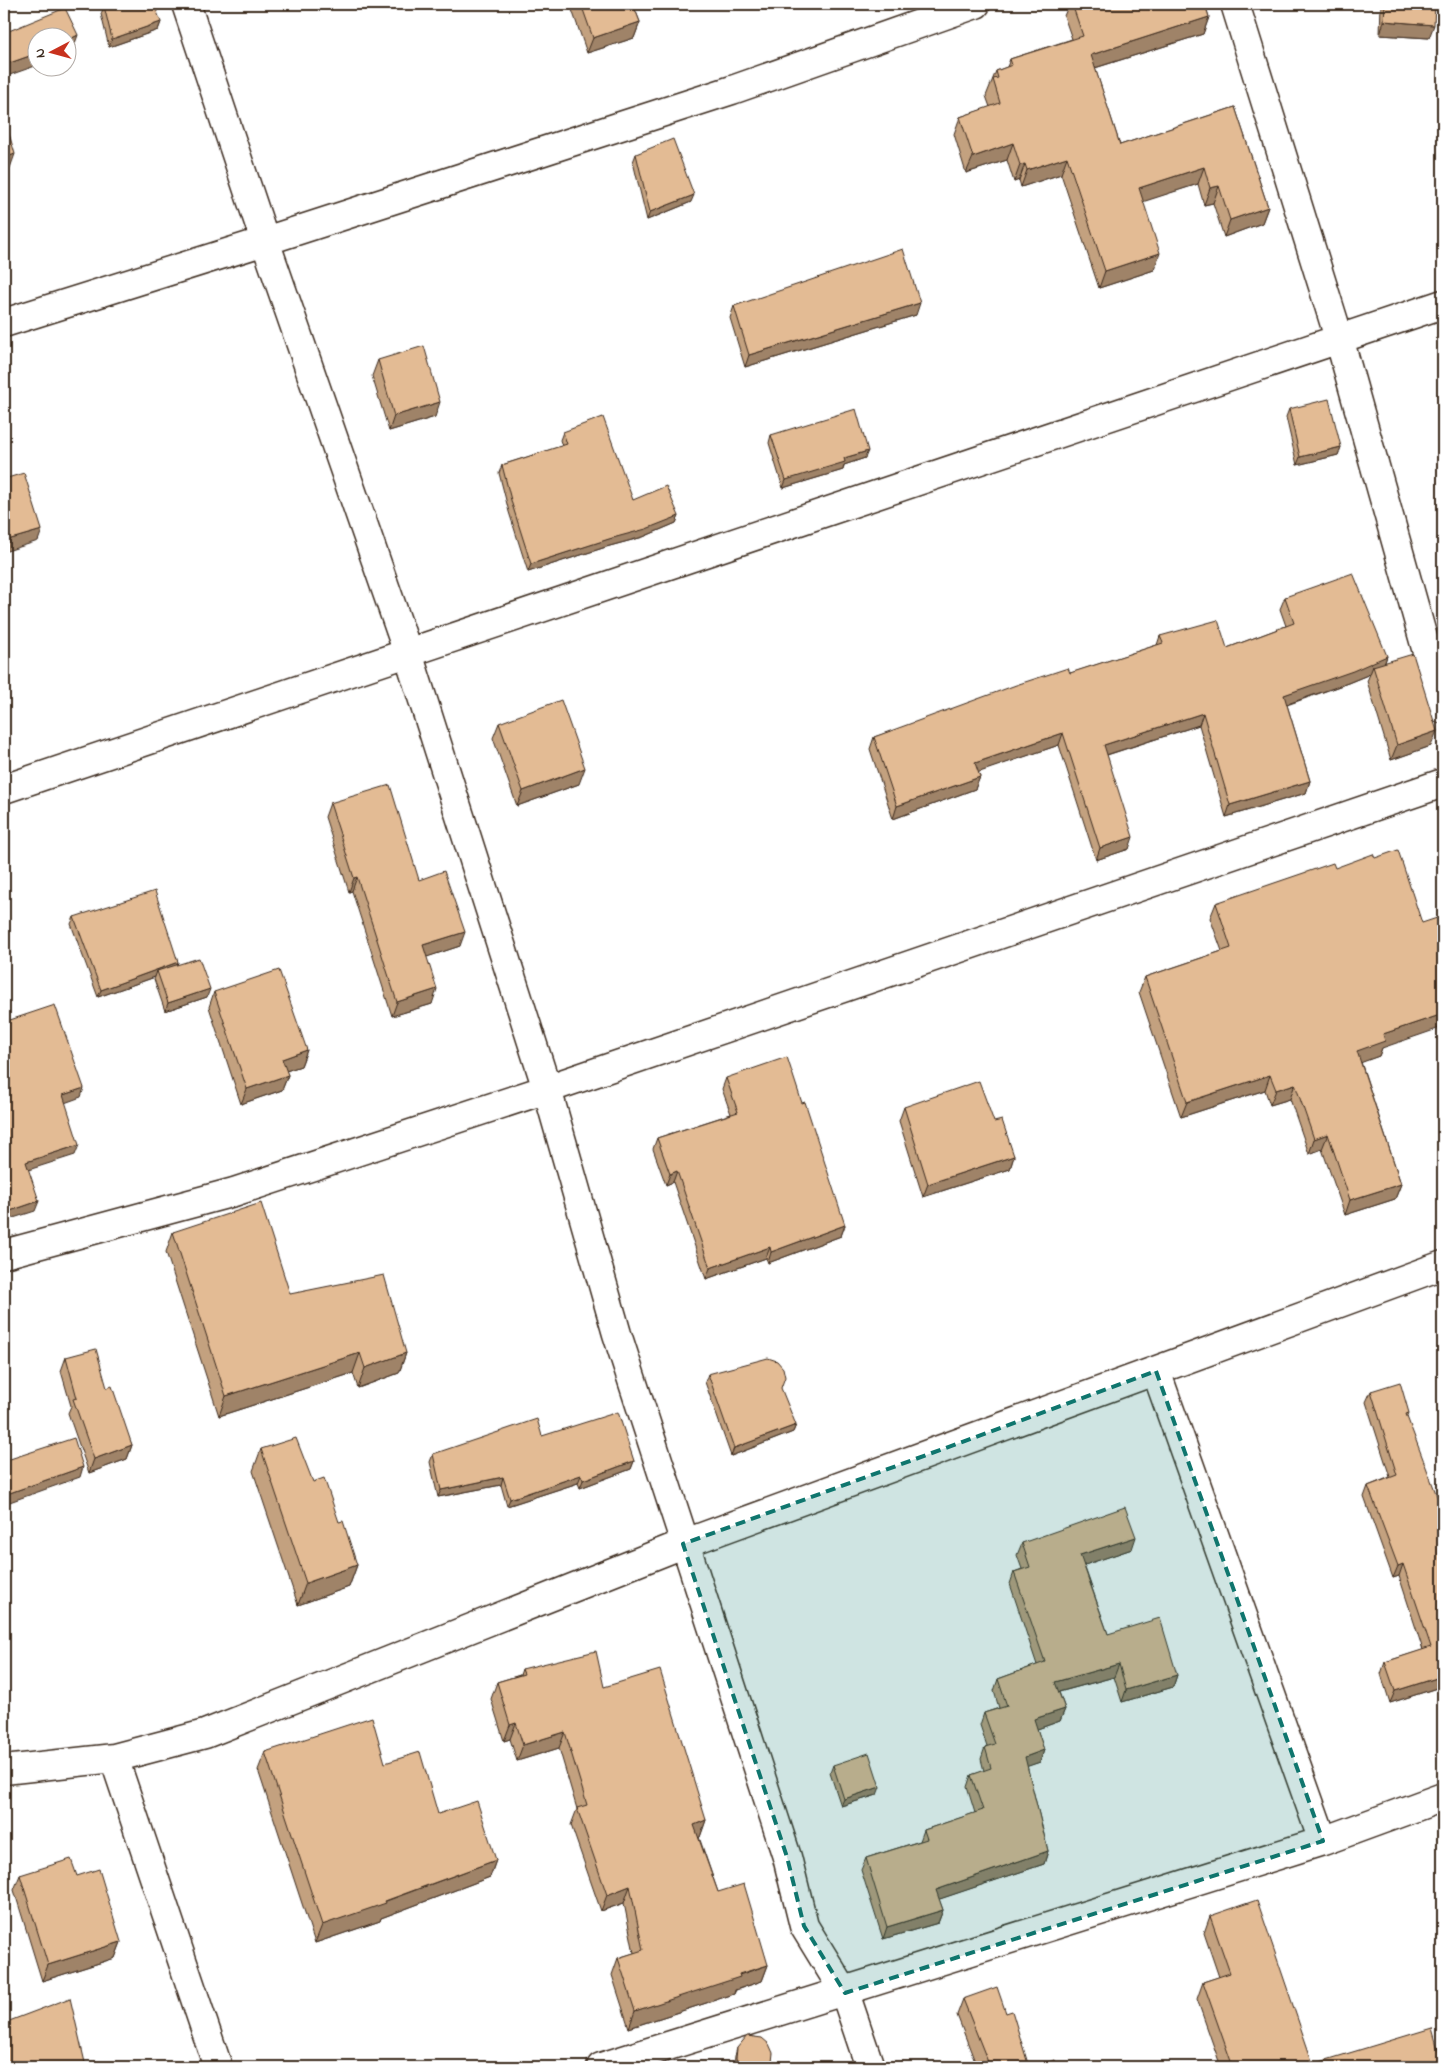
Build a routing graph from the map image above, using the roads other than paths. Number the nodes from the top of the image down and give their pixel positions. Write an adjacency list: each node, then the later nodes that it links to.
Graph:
1 (186, 4): 4 (street)
2 (976, 4): 4 (street)
3 (1235, 4): 7 (street)
4 (264, 241): 6 (street); 8 (street)
5 (1443, 304): 7 (street)
6 (4, 323)
7 (1339, 338): 8 (street); 9 (street)
8 (408, 653): 11 (street); 12 (street)
9 (1443, 709)
10 (1443, 783): 12 (street)
11 (4, 790)
12 (547, 1089): 13 (street); 16 (street)
13 (4, 1254)
14 (1443, 1265): 15 (street)
15 (1156, 1371): 16 (street); 20 (street)
16 (684, 1544): 17 (street); 21 (street)
17 (114, 1758): 18 (street); 22 (street)
18 (4, 1770)
19 (1443, 1797): 20 (street)
20 (1324, 1841): 21 (street)
21 (845, 1993): 23 (street); 24 (street)
22 (218, 2067)
23 (601, 2067)
24 (870, 2067)

